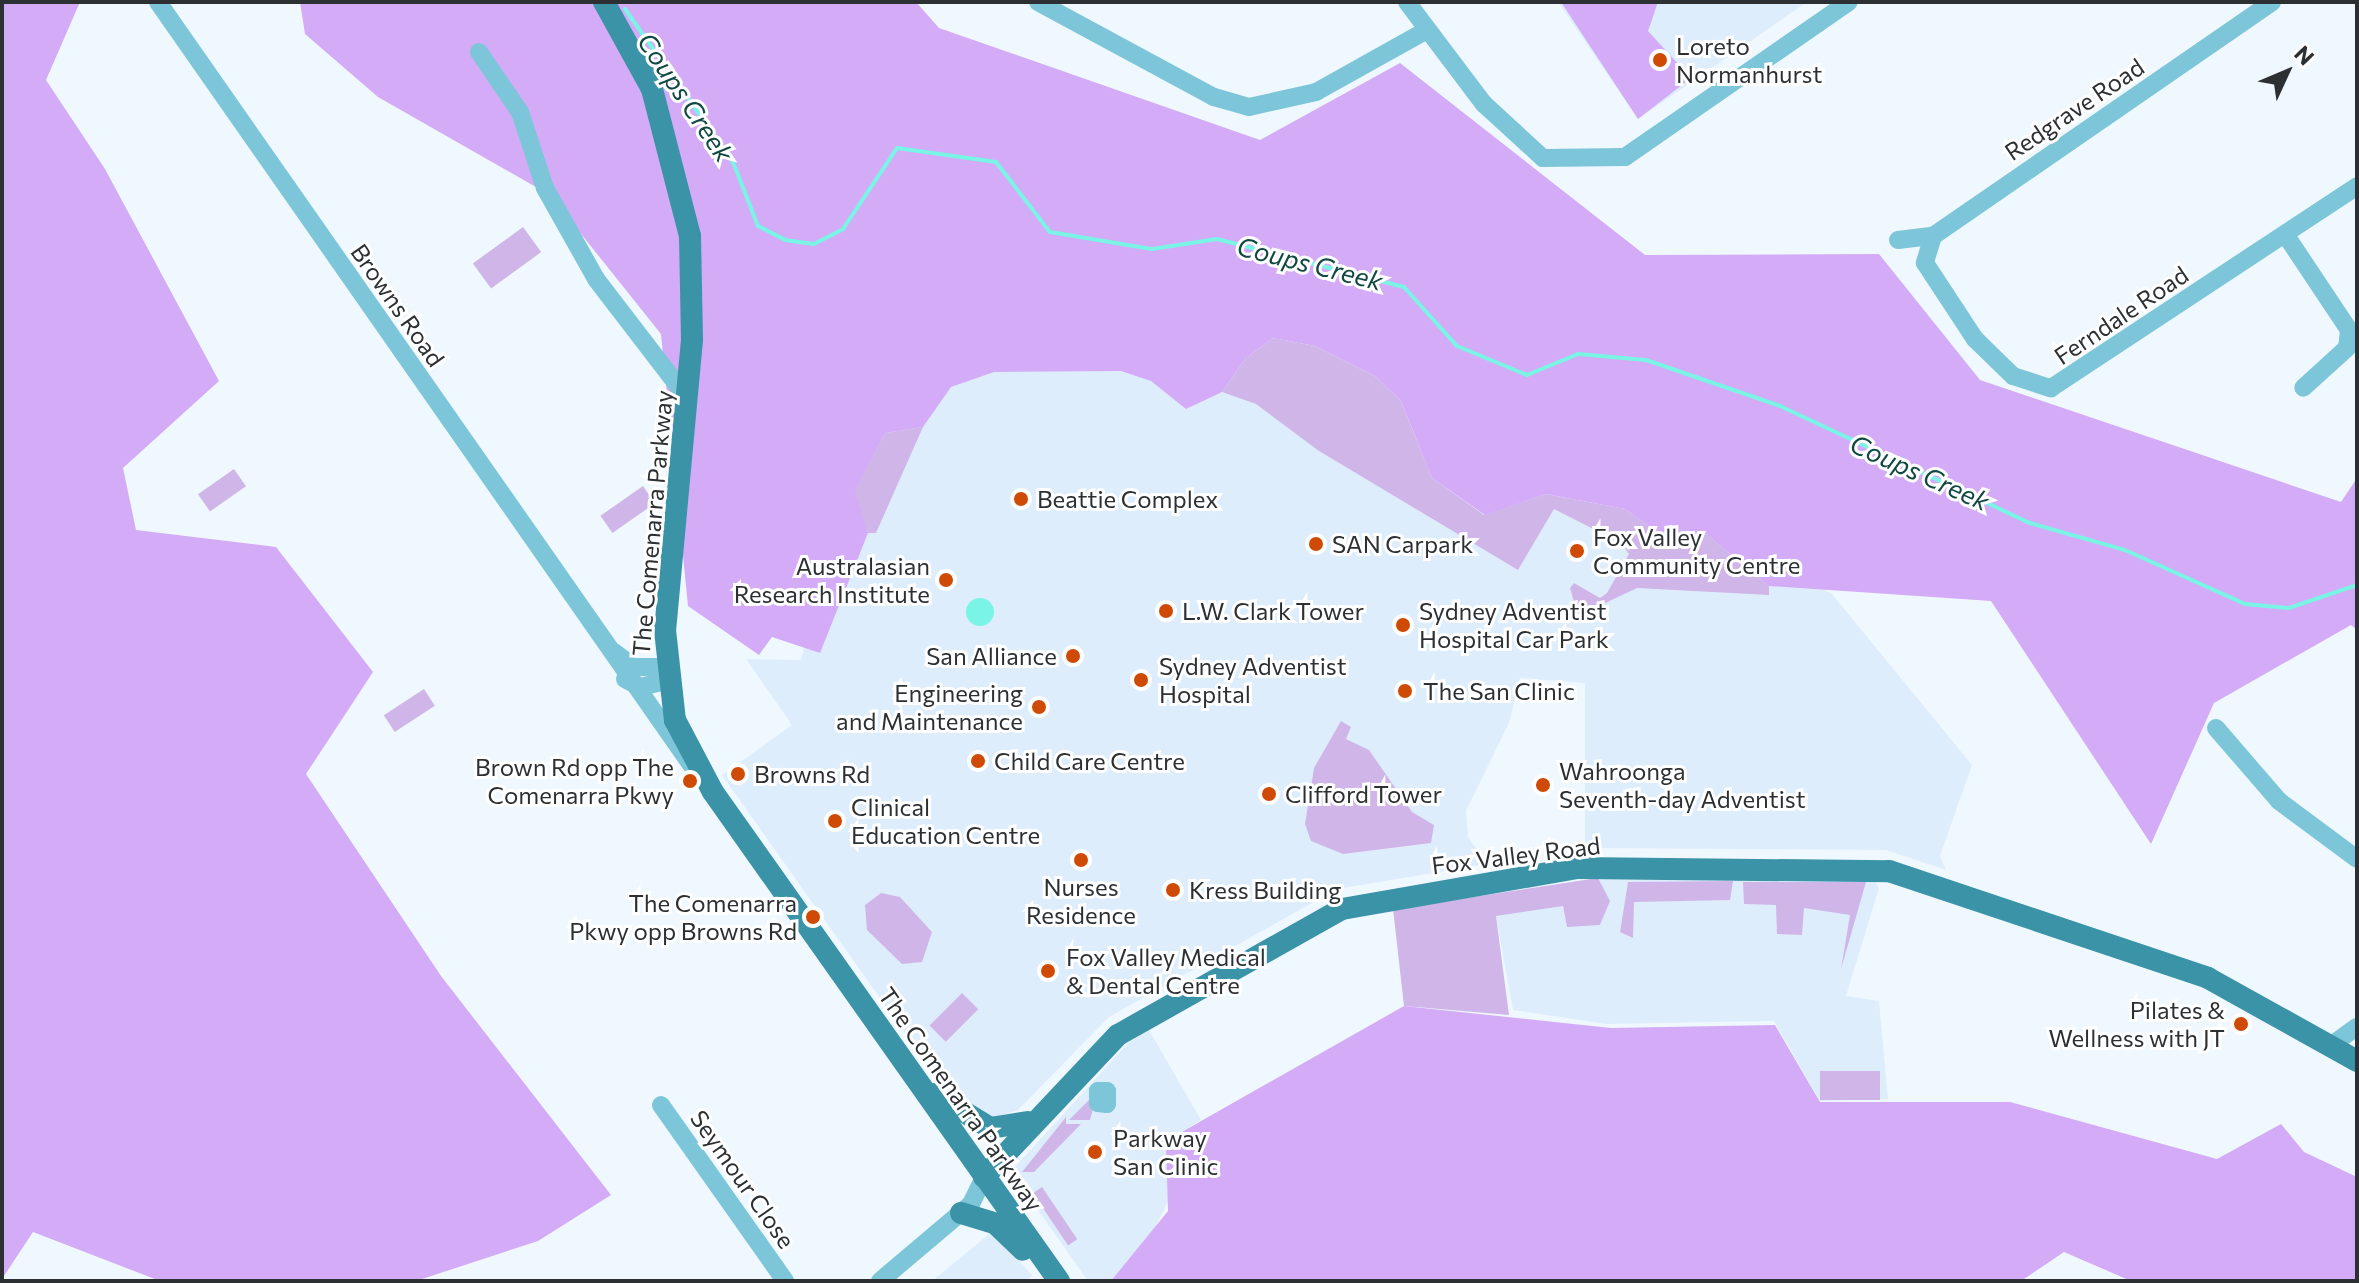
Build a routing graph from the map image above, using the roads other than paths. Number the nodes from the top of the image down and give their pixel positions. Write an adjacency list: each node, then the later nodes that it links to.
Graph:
1 (158, 2): 15 (street, Browns Road)
2 (604, 2): 14 (main road, The Comenarra Parkway)
3 (1038, 2): 7 (street)
4 (1407, 2): 7 (street)
5 (1849, 2): 7 (street)
6 (2272, 2): 11 (street, Redgrave Road)
7 (1427, 30)
8 (479, 52): 14 (street)
9 (2357, 186): 10 (street, Ferndale Road)
10 (2285, 234): 11 (street, Ferndale Road); 13 (street)
11 (1933, 236): 12 (street, Redgrave Road)
12 (1898, 240)
13 (2303, 388)
14 (688, 399): 16 (main road, The Comenarra Parkway)
15 (599, 635): 16 (street, Browns Road); 17 (street, Browns Road)
16 (666, 674): 17 (street); 19 (main road, The Comenarra Parkway)
17 (625, 679): 19 (street, Browns Road)
18 (2216, 728): 20 (street)
19 (713, 792): 24 (main road, The Comenarra Parkway)
20 (2357, 859)
21 (2357, 1027): 22 (street)
22 (2329, 1047): 23 (main road, Fox Valley Road); 26 (main road, Fox Valley Road)
23 (2357, 1061)
24 (909, 1069): 26 (main road); 27 (main road, The Comenarra Parkway)
25 (661, 1105): 29 (street, Seymour Close)
26 (1029, 1122): 27 (main road, Fox Valley Road)
27 (984, 1177): 28 (street, Fox Valley Road); 31 (main road, The Comenarra Parkway)
28 (961, 1213): 30 (street, Fox Valley Road); 31 (main road)
29 (785, 1281)
30 (880, 1281)
31 (1056, 1281)

